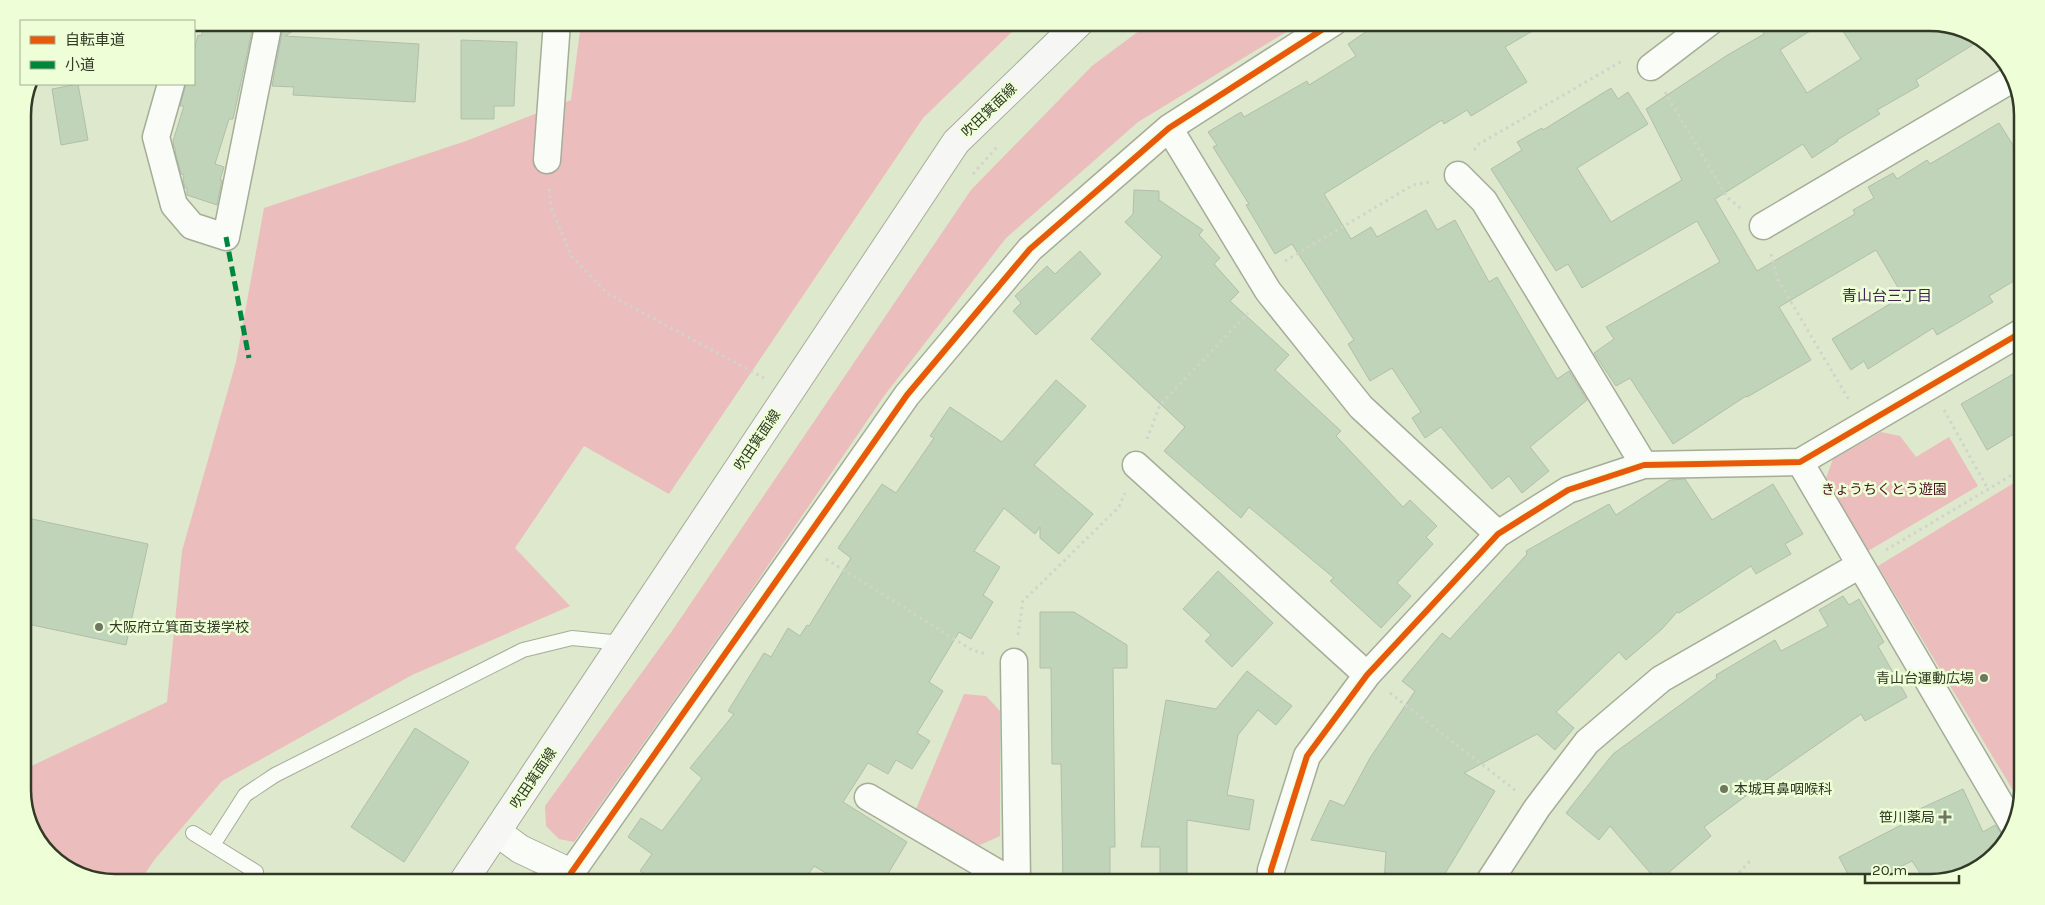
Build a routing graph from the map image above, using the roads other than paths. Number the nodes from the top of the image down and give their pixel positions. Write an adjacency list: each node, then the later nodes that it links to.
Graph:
1 (267, 31): 8 (street)
2 (557, 31): 10 (street)
3 (1071, 31): 19 (main road, 吹田箕面線)
4 (1320, 31): 9 (street)
5 (1698, 31): 6 (street)
6 (1651, 67)
7 (2007, 82): 12 (street)
8 (171, 85)
9 (1169, 128): 17 (street); 30 (street)
10 (547, 160)
11 (1458, 175): 16 (street)
12 (1763, 226)
13 (2014, 337): 14 (street)
14 (1800, 462): 16 (street); 18 (street)
15 (1136, 465): 21 (street)
16 (1644, 465): 17 (street)
17 (1498, 534): 21 (street)
18 (1870, 560): 23 (street); 34 (street)
19 (622, 643): 24 (main road, 吹田箕面線); 26 (lane)
20 (1014, 662): 32 (street)
21 (1367, 675): 33 (street)
22 (868, 797): 31 (street)
23 (2009, 817)
24 (497, 832): 28 (main road, 吹田箕面線); 29 (street)
25 (193, 833): 26 (lane)
26 (213, 845): 27 (lane)
27 (255, 874)
28 (468, 874)
29 (565, 874)
30 (577, 874)
31 (999, 874)
32 (1017, 874)
33 (1271, 874)
34 (1494, 874)

